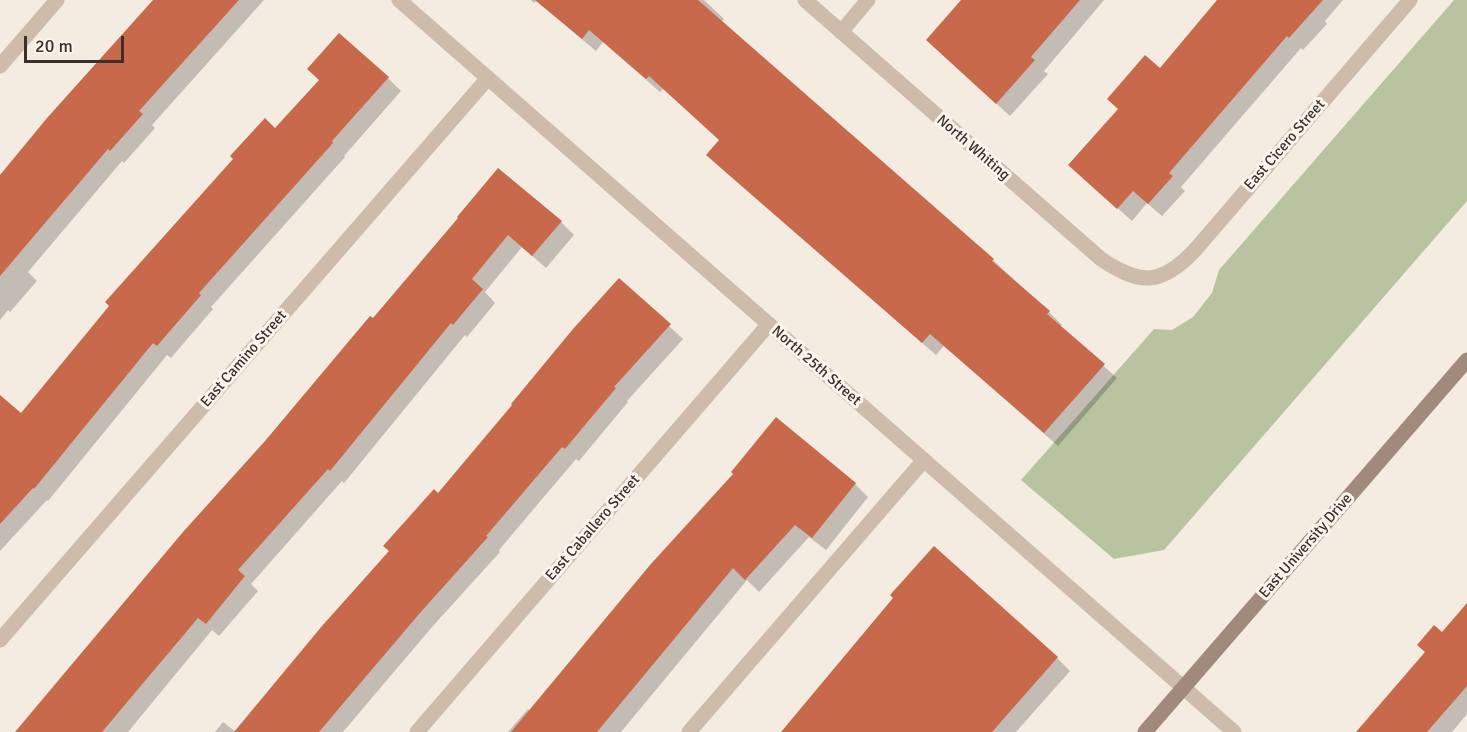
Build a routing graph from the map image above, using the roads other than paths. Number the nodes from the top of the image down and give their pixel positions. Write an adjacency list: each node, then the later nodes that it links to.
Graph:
1 (57, 0): 7 (street)
2 (399, 0): 8 (street, North 25th Street)
3 (805, 0): 6 (street, North Whiting)
4 (868, 0): 6 (street)
5 (1410, 0): 9 (street, East Cicero Street)
6 (841, 32): 9 (street, North Whiting)
7 (0, 66)
8 (488, 78): 10 (street, North 25th Street); 13 (street, East Camino Street)
9 (1151, 279)
10 (769, 324): 12 (street, North 25th Street); 15 (street, East Caballero Street)
11 (1467, 360): 14 (main road, East University Drive)
12 (924, 460): 14 (street, North 25th Street); 16 (street)
13 (0, 640)
14 (1183, 688): 17 (main road, East University Drive); 18 (street, North 25th Street)
15 (417, 732)
16 (689, 732)
17 (1145, 732)
18 (1234, 732)

